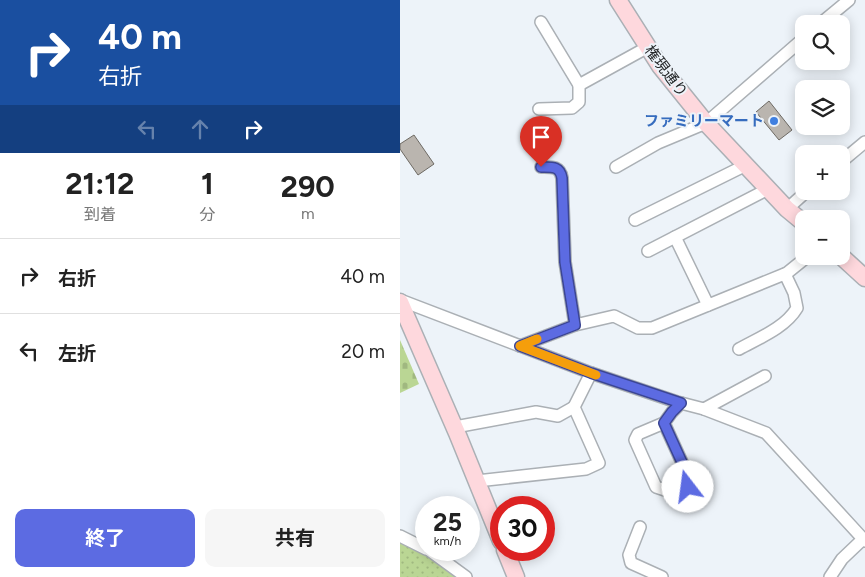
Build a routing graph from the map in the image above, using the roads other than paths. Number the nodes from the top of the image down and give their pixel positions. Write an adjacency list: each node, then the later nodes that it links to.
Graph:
1 (618, 0): 6 (street, 権現通り)
2 (849, 0): 3 (street)
3 (831, 15)
4 (541, 22): 7 (street)
5 (795, 46): 9 (street)
6 (648, 47): 7 (street); 9 (street, 権現通り)
7 (580, 85): 8 (street)
8 (538, 109)
9 (706, 123): 12 (street); 13 (street, 権現通り)
10 (865, 142): 11 (street)
11 (850, 154)
12 (616, 166)
13 (746, 166): 15 (street, 権現通り); 19 (street)
14 (541, 167): 28 (street)
15 (768, 189): 17 (street, 権現通り); 20 (street)
16 (796, 200): 17 (street)
17 (787, 208): 18 (street, 権現通り)
18 (795, 215)
19 (635, 220)
20 (675, 237): 21 (street); 27 (street)
21 (648, 251)
22 (850, 264): 25 (street)
23 (796, 265): 24 (street)
24 (785, 274): 27 (street); 30 (street)
25 (865, 278)
26 (400, 301): 29 (street); 37 (street)
27 (708, 305): 28 (street)
28 (575, 325): 29 (street)
29 (520, 346): 31 (street)
30 (739, 349)
31 (591, 373): 33 (street); 34 (street)
32 (765, 376): 35 (street)
33 (681, 403): 35 (street); 36 (street)
34 (574, 407): 37 (street); 38 (street)
35 (704, 409): 42 (street)
36 (664, 423): 36 (street)
37 (455, 427): 38 (street)
38 (477, 481): 39 (street)
39 (490, 514)
40 (640, 527): 48 (street)
41 (400, 536): 43 (street)
42 (864, 540): 49 (street)
43 (415, 543)
44 (444, 561): 46 (street)
45 (509, 561): 47 (street)
46 (466, 577)
47 (516, 577)
48 (662, 577)
49 (830, 577)

